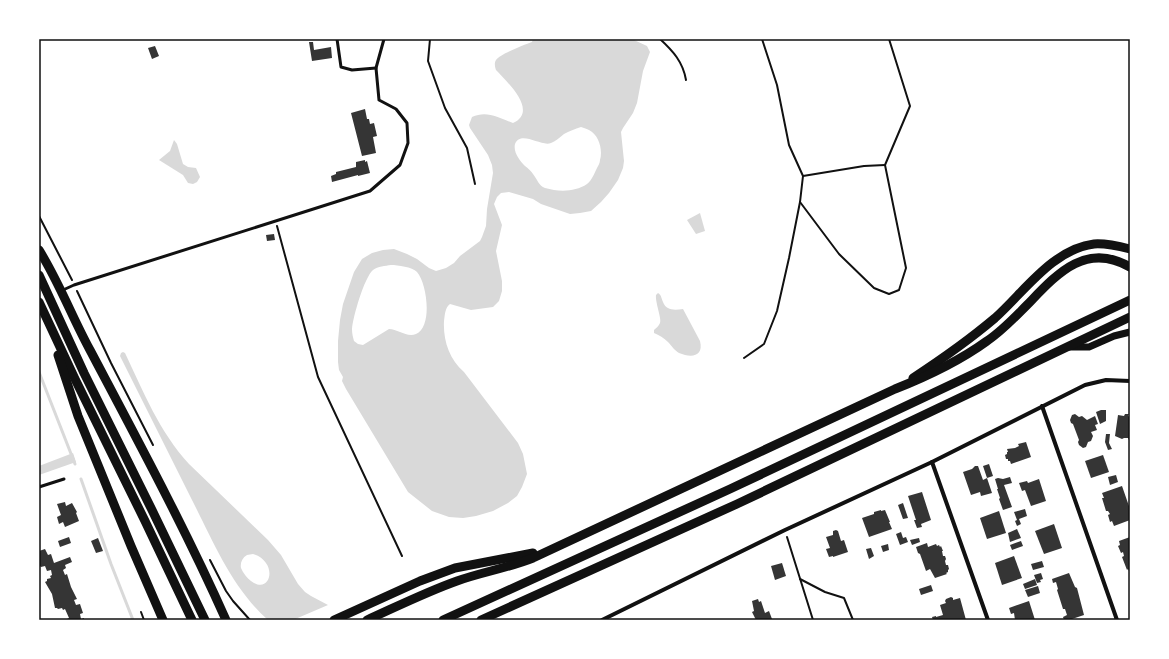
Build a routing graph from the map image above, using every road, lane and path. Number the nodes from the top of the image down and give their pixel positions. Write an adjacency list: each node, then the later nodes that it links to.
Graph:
1 (337, 39): 7 (lane)
2 (384, 39): 7 (lane)
3 (430, 39): 11 (path)
4 (660, 39): 8 (path)
5 (762, 39): 10 (path)
6 (889, 39): 9 (path)
7 (376, 68): 14 (lane)
8 (686, 80)
9 (885, 165): 10 (path); 12 (path)
10 (803, 176): 12 (path)
11 (475, 184)
12 (800, 202): 27 (path)
13 (39, 216): 19 (path)
14 (276, 221): 19 (lane); 37 (path)
15 (1130, 249): 29 (main road)
16 (39, 250): 20 (main road)
17 (1130, 267): 29 (main road)
18 (39, 275): 44 (main road)
19 (74, 285): 20 (lane); 31 (path)
20 (61, 291): 45 (main road)
21 (1130, 300): 49 (main road)
22 (39, 302): 24 (main road)
23 (1130, 317): 26 (main road)
24 (47, 319): 42 (main road); 43 (main road)
25 (1130, 332): 26 (street)
26 (1068, 347): 50 (main road)
27 (744, 358)
28 (1130, 381): 30 (street)
29 (895, 389): 36 (main road)
30 (1042, 406): 32 (street); 55 (street)
31 (153, 447)
32 (932, 462): 35 (street); 54 (street)
33 (64, 479): 34 (lane)
34 (39, 487)
35 (785, 530): 39 (path); 51 (street)
36 (561, 545): 47 (main road); 48 (main road)
37 (402, 556)
38 (209, 558): 46 (path)
39 (800, 579): 52 (path); 53 (path)
40 (141, 612): 41 (path)
41 (144, 620)
42 (163, 620)
43 (192, 620)
44 (205, 620)
45 (226, 620)
46 (250, 620)
47 (334, 620)
48 (367, 620)
49 (443, 620)
50 (481, 620)
51 (602, 620)
52 (813, 620)
53 (854, 620)
54 (988, 620)
55 (1117, 620)

